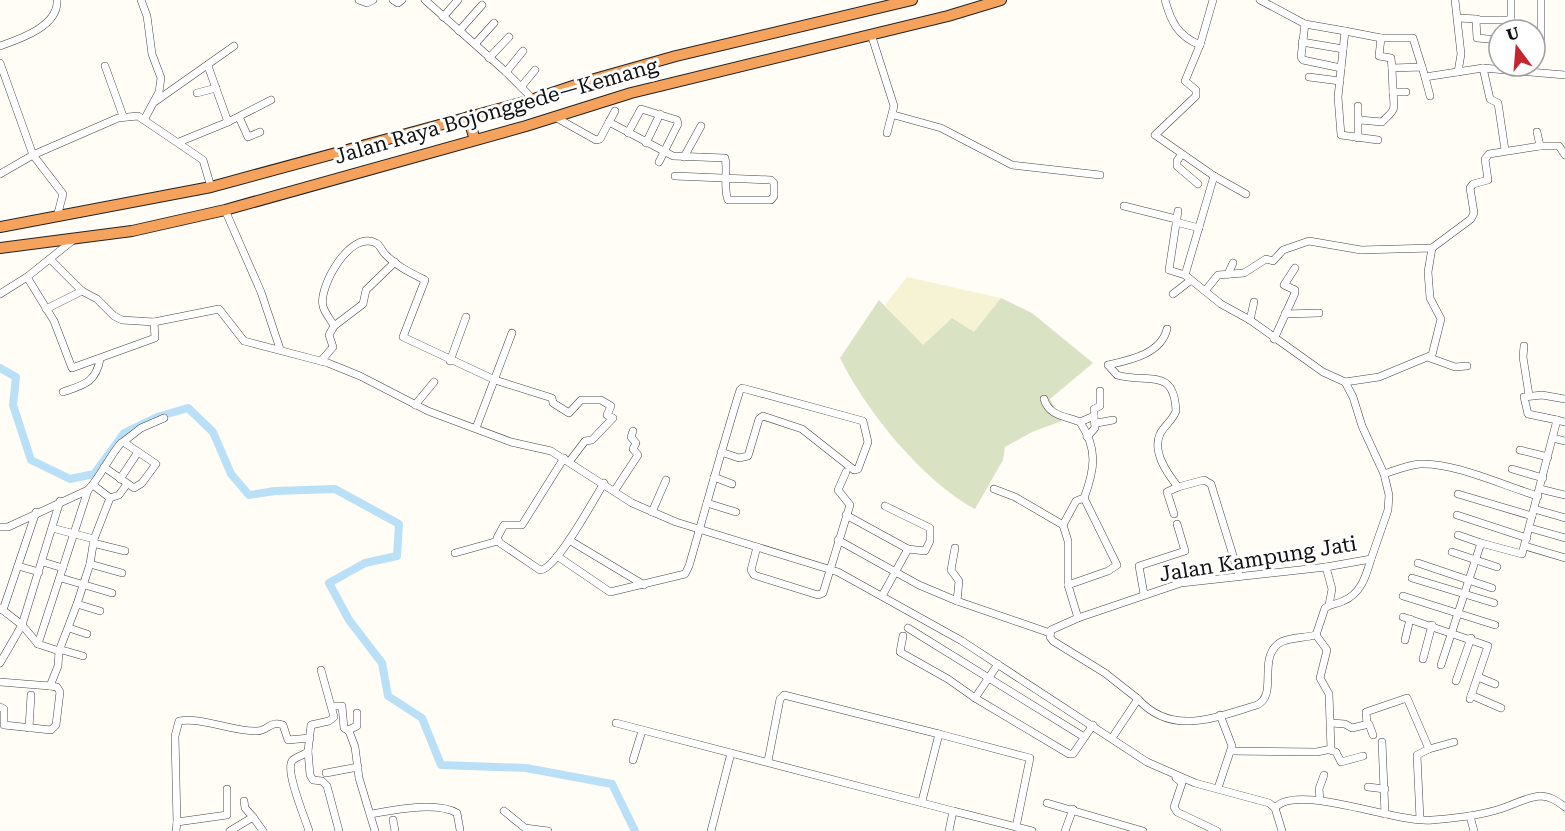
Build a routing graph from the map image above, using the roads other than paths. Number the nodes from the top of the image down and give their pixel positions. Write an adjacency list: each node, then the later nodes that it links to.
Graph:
1 (57, 0): 35 (street)
2 (141, 0): 62 (street)
3 (359, 0): 4 (street)
4 (373, 0)
5 (393, 0): 6 (street)
6 (402, 0)
7 (458, 0): 18 (street)
8 (912, 0): 60 (highway, Jalan Raya Bojonggede—Kemang)
9 (1001, 0): 28 (highway, Jalan Raya Bojonggede—Kemang)
10 (1165, 0): 34 (street)
11 (1213, 0): 34 (street)
12 (1455, 0): 49 (street)
13 (1511, 0): 20 (street)
14 (1541, 0): 21 (street)
15 (428, 1): 18 (street)
16 (1264, 1): 25 (street)
17 (482, 5): 26 (street)
18 (443, 17): 26 (street)
19 (1458, 18): 22 (street)
20 (1511, 18)
21 (1539, 18)
22 (1477, 20): 23 (street); 31 (street)
23 (1487, 20)
24 (494, 23): 33 (street)
25 (1305, 24): 27 (street); 32 (street)
26 (459, 31): 33 (street)
27 (1345, 31): 30 (street); 37 (street)
28 (871, 34): 66 (street); 70 (highway, Jalan Raya Bojonggede—Kemang)
29 (509, 37): 39 (street)
30 (1382, 38): 43 (street); 45 (street)
31 (1487, 39)
32 (1302, 42): 37 (street); 44 (street)
33 (475, 44): 39 (street)
34 (1200, 45): 89 (street)
35 (0, 46)
36 (234, 46): 42 (street)
37 (1343, 49): 44 (street)
38 (523, 51): 48 (street)
39 (489, 58): 48 (street)
40 (0, 63): 88 (street)
41 (105, 66): 67 (street)
42 (208, 66): 55 (street); 62 (street)
43 (1422, 67): 45 (street); 51 (street)
44 (1341, 68): 53 (street)
45 (1392, 68): 56 (street)
46 (1483, 68): 49 (street); 50 (street); 86 (street)
47 (536, 70): 54 (street)
48 (506, 72): 54 (street)
49 (1458, 72): 51 (street)
50 (1565, 75)
51 (1425, 76): 59 (street)
52 (1310, 77): 53 (street)
53 (1340, 81): 80 (street)
54 (520, 87): 60 (street)
55 (216, 88): 58 (street); 73 (street)
56 (1393, 92): 57 (street); 72 (street)
57 (1406, 92)
58 (197, 93)
59 (1430, 96)
60 (533, 99): 69 (highway, Jalan Raya Bojonggede—Kemang)
61 (270, 100): 68 (street)
62 (151, 105): 71 (street)
63 (1358, 106): 72 (street)
64 (615, 111): 74 (street)
65 (660, 114): 78 (street); 84 (street); 87 (street)
66 (894, 115): 79 (street); 95 (street)
67 (123, 116): 71 (street); 88 (street)
68 (239, 117): 73 (street); 76 (street)
69 (468, 117): 81 (highway); 99 (highway, Jalan Raya Bojonggede—Kemang)
70 (555, 117): 74 (street); 81 (highway, Jalan Raya Bojonggede—Kemang)
71 (144, 120): 83 (street)
72 (1360, 120): 80 (street)
73 (228, 122): 83 (street)
74 (609, 122): 78 (street)
75 (701, 126): 91 (street)
76 (260, 132)
77 (1537, 132): 85 (street)
78 (628, 133): 84 (street)
79 (887, 134)
80 (1358, 138): 82 (street)
81 (475, 140): 102 (highway, Jalan Raya Bojonggede—Kemang)
82 (1378, 140)
83 (179, 142): 99 (street)
84 (646, 143): 87 (street)
85 (1540, 146): 86 (street); 90 (street)
86 (1505, 150): 110 (street)
87 (663, 152): 91 (street); 92 (street)
88 (33, 155): 93 (street); 104 (street)
89 (1181, 155): 96 (street); 98 (street)
90 (1565, 155)
91 (684, 157): 97 (street)
92 (658, 162)
93 (0, 174)
94 (675, 176): 97 (street)
95 (1100, 176)
96 (1214, 176): 100 (street); 107 (street)
97 (726, 178): 97 (street)
98 (1198, 184)
99 (211, 187): 106 (highway, Jalan Raya Bojonggede—Kemang)
100 (1246, 194)
101 (1124, 207): 105 (street)
102 (225, 210): 108 (highway, Jalan Raya Bojonggede—Kemang); 134 (street)
103 (1178, 210): 105 (street)
104 (58, 213)
105 (1176, 221): 107 (street); 117 (street)
106 (0, 227)
107 (1199, 228): 117 (street)
108 (72, 241): 109 (highway, Jalan Raya Bojonggede—Kemang); 111 (street)
109 (0, 248)
110 (1432, 248): 115 (street); 135 (street)
111 (51, 260): 116 (street); 118 (street)
112 (395, 262): 129 (street); 129 (street); 138 (street)
113 (1233, 263): 115 (street)
114 (1295, 268): 125 (street)
115 (1228, 274): 119 (street)
116 (27, 277): 120 (street); 123 (street)
117 (1188, 278): 119 (street); 121 (street)
118 (82, 291): 123 (street); 128 (street)
119 (1205, 291): 127 (street)
120 (0, 294)
121 (1173, 294)
122 (1254, 302): 127 (street)
123 (46, 309): 136 (street)
124 (1319, 313): 125 (street)
125 (1285, 315): 132 (street)
126 (466, 317): 138 (street)
127 (1250, 320): 132 (street)
128 (154, 322): 134 (street); 136 (street)
129 (334, 326): 137 (street)
130 (1167, 329): 175 (street)
131 (512, 333): 140 (street)
132 (1274, 339): 142 (street)
133 (1524, 346): 145 (street)
134 (280, 349): 137 (street)
135 (1430, 358): 139 (street); 142 (street)
136 (100, 359): 144 (street)
137 (321, 361): 148 (street)
138 (450, 361): 140 (street)
139 (1467, 366)
140 (495, 380): 154 (street); 164 (street)
141 (434, 382): 148 (street)
142 (1345, 382): 168 (street, Jalan Kampung Jati)
143 (1100, 391): 150 (street)
144 (63, 392)
145 (1529, 395): 147 (street); 152 (street)
146 (1044, 399): 153 (street)
147 (1565, 399)
148 (415, 405): 154 (street)
149 (164, 418): 159 (street)
150 (1095, 420): 151 (street); 153 (street); 156 (street)
151 (1113, 420)
152 (1561, 421): 157 (street)
153 (1080, 422): 156 (street)
154 (476, 428): 164 (street)
155 (633, 431): 178 (street)
156 (1087, 437): 183 (street)
157 (1553, 438): 158 (street); 163 (street)
158 (1565, 441)
159 (123, 442): 161 (street); 165 (street)
160 (1520, 450): 163 (street)
161 (138, 452): 172 (street); 172 (street)
162 (721, 452): 162 (street); 169 (street)
163 (1548, 457): 170 (street)
164 (567, 460): 173 (street); 208 (street)
165 (104, 467): 172 (street); 176 (street)
166 (1512, 469): 170 (street)
167 (846, 472): 192 (street)
168 (1384, 474): 179 (street); 219 (street, Jalan Kampung Jati)
169 (714, 477): 174 (street); 185 (street)
170 (1543, 478): 179 (street)
171 (666, 480): 187 (street)
172 (123, 481): 182 (street)
173 (604, 483): 178 (street); 205 (street)
174 (732, 484)
175 (1178, 486): 191 (street); 232 (street)
176 (91, 488): 182 (street); 184 (street); 201 (street)
177 (994, 489): 196 (street)
178 (615, 490): 187 (street)
179 (1539, 492): 180 (street); 190 (street)
180 (1564, 493)
181 (1458, 494): 190 (street)
182 (110, 498): 207 (street)
183 (1084, 498): 196 (street); 238 (street)
184 (60, 501): 189 (street); 198 (street)
185 (707, 503): 188 (street); 200 (street)
186 (885, 506): 213 (street)
187 (652, 512): 200 (street)
188 (736, 512)
189 (36, 513): 197 (street); 224 (street)
190 (1533, 513): 194 (street); 199 (street)
191 (1174, 514)
192 (846, 515): 206 (street); 213 (street)
193 (1457, 515): 204 (street)
194 (1565, 518)
195 (1177, 524): 241 (street)
196 (1063, 525): 238 (street)
197 (0, 528)
198 (52, 528): 201 (street); 221 (street)
199 (1530, 528): 203 (street); 204 (street)
200 (699, 531): 211 (street); 237 (street)
201 (75, 534): 207 (street); 227 (street)
202 (1458, 536): 209 (street)
203 (1565, 537)
204 (1527, 538): 210 (street)
205 (569, 540): 217 (street); 237 (street)
206 (838, 540): 228 (street); 231 (street)
207 (93, 541): 214 (street); 223 (street)
208 (498, 541): 216 (street); 217 (street)
209 (1482, 543): 210 (street); 220 (street)
210 (1525, 546): 218 (street)
211 (758, 547): 228 (street); 228 (street)
212 (955, 548): 245 (street)
213 (908, 549): 231 (street)
214 (125, 550)
215 (1452, 552): 220 (street)
216 (455, 553)
217 (557, 556): 237 (street)
218 (1565, 558)
219 (1371, 559): 225 (street, Jalan Kampung Jati); 248 (street)
220 (1475, 560): 226 (street); 235 (street)
221 (43, 562): 227 (street); 229 (street)
222 (1419, 563): 235 (street)
223 (90, 564): 230 (street); 236 (street)
224 (18, 566): 229 (street); 249 (street)
225 (1326, 567): 232 (street, Jalan Kampung Jati); 248 (street)
226 (1497, 567)
227 (63, 568): 233 (street)
228 (830, 569): 243 (street)
229 (39, 572): 253 (street)
230 (122, 573)
231 (896, 573): 243 (street); 245 (street)
232 (1239, 575): 241 (street, Jalan Kampung Jati)
233 (61, 578): 236 (street); 265 (street)
234 (1412, 578): 242 (street)
235 (1469, 580): 239 (street); 242 (street)
236 (83, 585): 240 (street); 247 (street)
237 (644, 585)
238 (1068, 585): 252 (street)
239 (1492, 588)
240 (112, 593)
241 (1144, 594): 252 (street, Jalan Kampung Jati)
242 (1465, 594): 246 (street); 251 (street)
243 (882, 596): 270 (street)
244 (1403, 596): 251 (street)
245 (957, 602): 259 (street)
246 (1494, 603)
247 (77, 604): 250 (street); 256 (street)
248 (1329, 605): 261 (street)
249 (2, 609): 253 (street)
250 (100, 611)
251 (1460, 614): 255 (street); 258 (street)
252 (1078, 618): 259 (street, Jalan Kampung Jati)
253 (22, 624): 265 (street); 269 (street)
254 (1432, 625): 258 (street); 264 (street); 268 (street)
255 (1495, 625)
256 (69, 628): 260 (street); 266 (street)
257 (908, 628): 274 (street)
258 (1452, 631): 263 (street); 271 (street)
259 (1050, 633): 281 (street)
260 (87, 634)
261 (1316, 635): 286 (street); 289 (street)
262 (903, 636): 280 (street)
263 (1471, 638): 273 (street); 275 (street)
264 (1405, 640)
265 (38, 644): 266 (street)
266 (60, 651): 267 (street); 278 (street)
267 (83, 656)
268 (1423, 659)
269 (0, 661)
270 (998, 664): 274 (street); 291 (street)
271 (1441, 665)
272 (321, 670): 282 (street)
273 (1478, 677): 277 (street); 284 (street)
274 (988, 678): 280 (street); 297 (street)
275 (1456, 681)
276 (0, 682): 278 (street)
277 (1495, 684)
278 (50, 686): 292 (street)
279 (31, 695): 292 (street)
280 (975, 698): 297 (street)
281 (1138, 699): 286 (street); 299 (street)
282 (332, 706): 293 (street); 298 (street)
283 (0, 708): 287 (street)
284 (1501, 708)
285 (357, 713): 293 (street)
286 (1220, 715): 305 (street)
287 (1, 722): 292 (street)
288 (616, 723): 294 (street)
289 (1331, 723): 290 (street); 303 (street)
290 (1367, 724): 296 (street); 302 (street)
291 (1093, 725): 297 (street); 299 (street)
292 (29, 728)
293 (348, 730): 310 (street)
294 (642, 730): 306 (street); 308 (street)
295 (939, 734): 309 (street); 320 (street); 335 (street)
296 (1373, 735)
297 (1084, 737)
298 (310, 738): 304 (street); 334 (street)
299 (1112, 738): 313 (street)
300 (1382, 742): 317 (street)
301 (1454, 742): 302 (street)
302 (1429, 749): 331 (street)
303 (1329, 750): 305 (street); 307 (street)
304 (308, 751): 339 (street); 340 (street)
305 (1232, 751): 315 (street)
306 (731, 753): 309 (street); 344 (street)
307 (1363, 756)
308 (633, 760)
309 (768, 761): 320 (street)
310 (357, 767): 311 (street); 327 (street)
311 (326, 772)
312 (1324, 775): 318 (street)
313 (1175, 776): 315 (street); 349 (street)
314 (1368, 787): 317 (street)
315 (1218, 788): 323 (street)
316 (226, 789): 334 (street)
317 (1385, 789): 328 (street)
318 (1320, 800): 323 (street); 328 (street)
319 (244, 801): 330 (street)
320 (922, 801): 326 (street)
321 (1047, 803): 324 (street)
322 (1565, 807): 329 (street)
323 (1275, 808): 350 (street)
324 (1073, 810): 347 (street); 348 (street)
325 (504, 811): 343 (street)
326 (954, 811): 335 (street); 345 (street)
327 (371, 814): 336 (street); 341 (street)
328 (1385, 814): 331 (street)
329 (1470, 816): 333 (street); 352 (street)
330 (253, 817): 337 (street); 338 (street)
331 (1420, 819): 333 (street)
332 (393, 820): 342 (street)
333 (1433, 820): 351 (street)
334 (176, 827)
335 (1016, 827): 346 (street)
336 (460, 830)
337 (230, 831)
338 (263, 831)
339 (309, 831)
340 (339, 831)
341 (375, 831)
342 (395, 831)
343 (548, 831)
344 (711, 831)
345 (949, 831)
346 (1032, 831)
347 (1065, 831)
348 (1143, 831)
349 (1217, 831)
350 (1282, 831)
351 (1433, 831)
352 (1474, 831)

